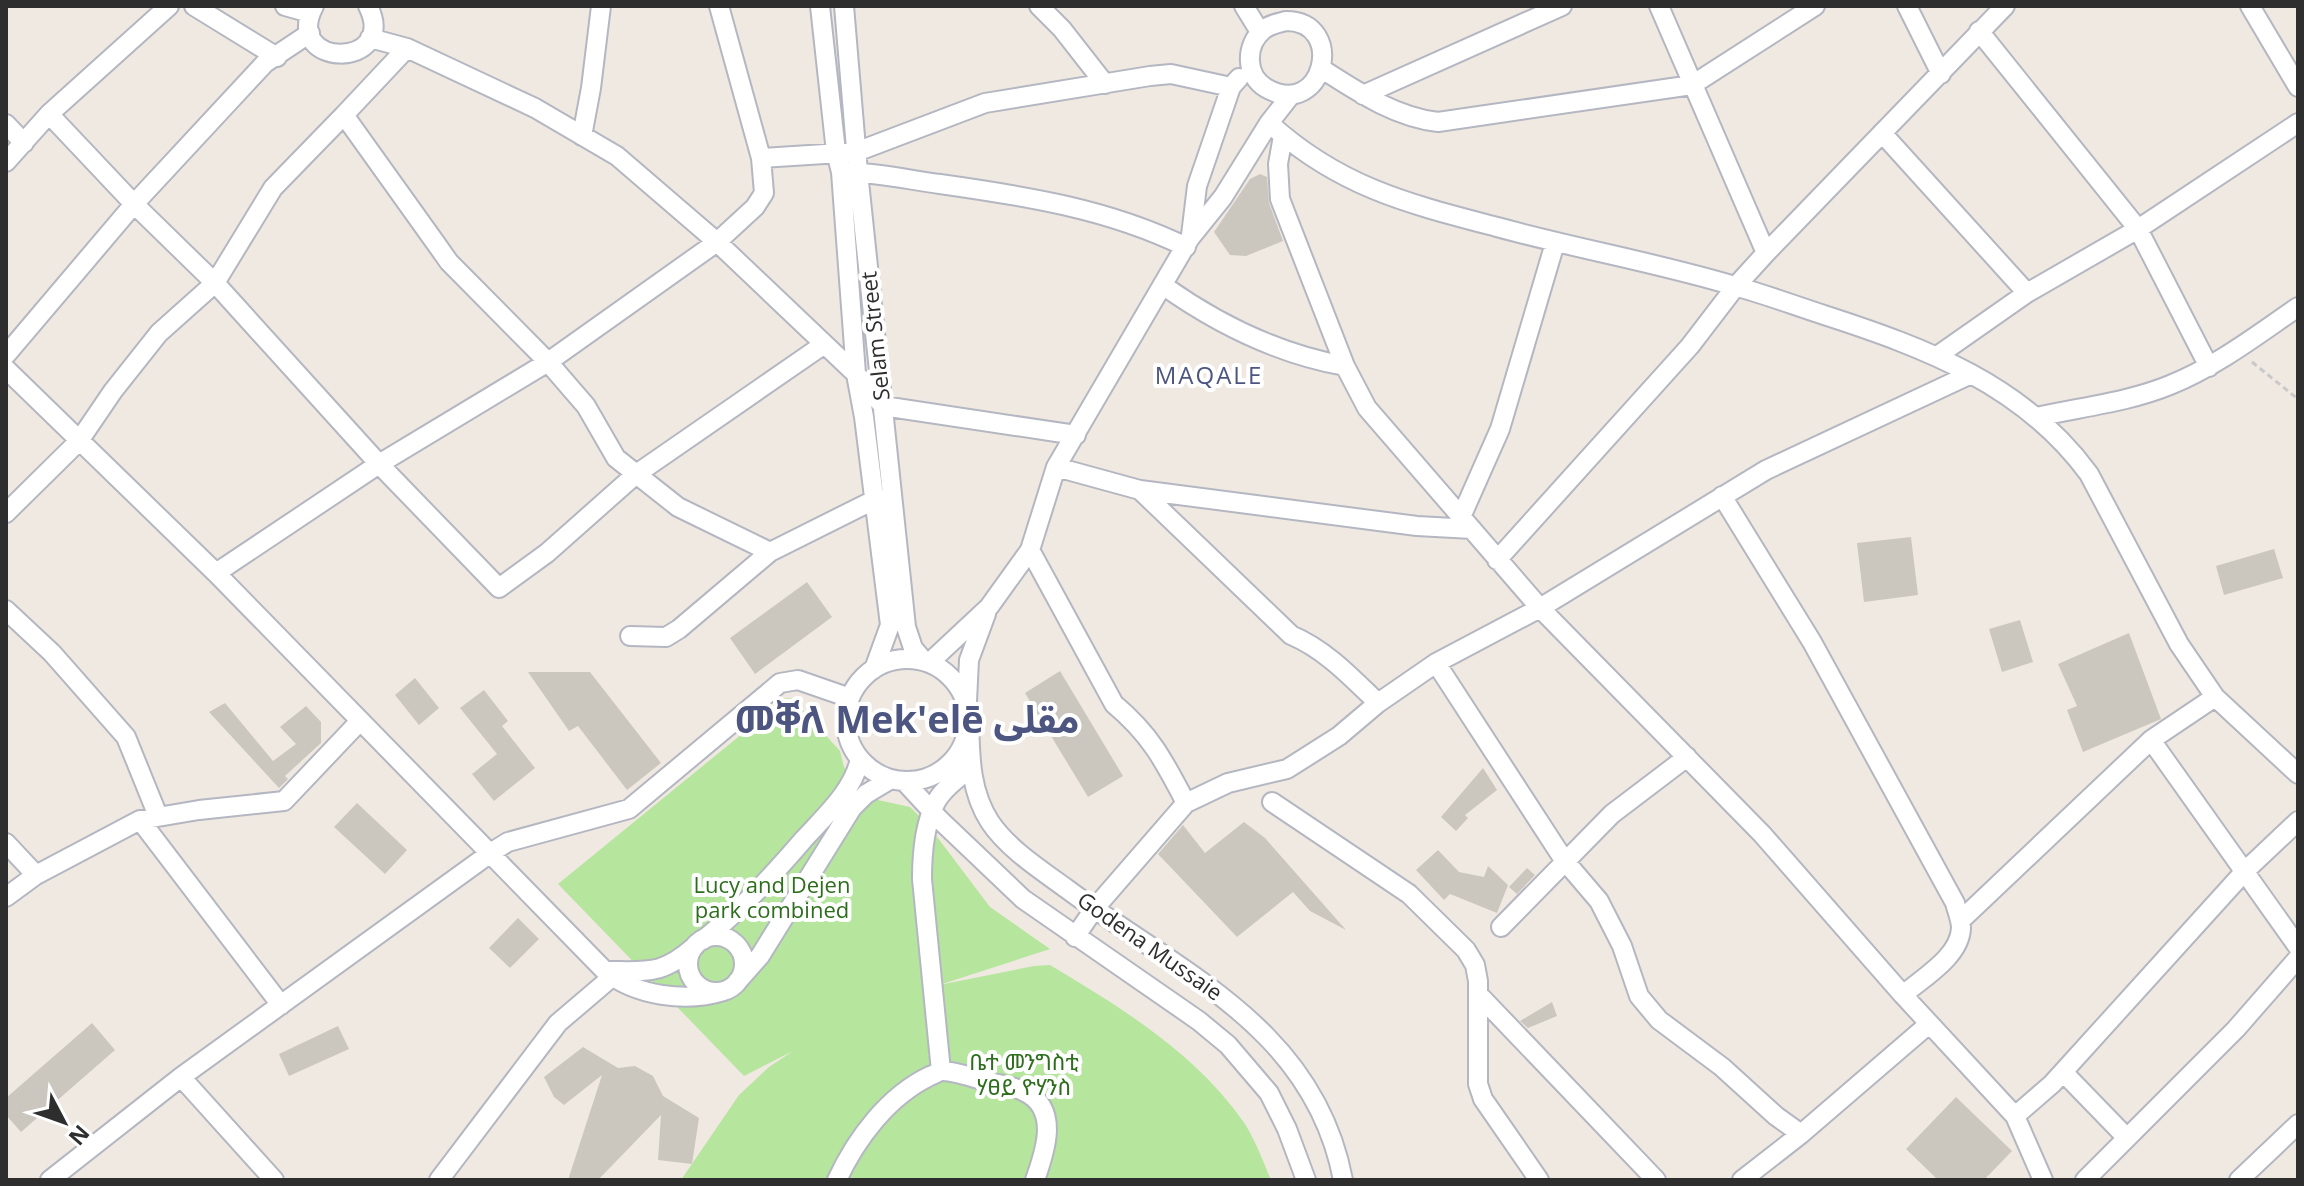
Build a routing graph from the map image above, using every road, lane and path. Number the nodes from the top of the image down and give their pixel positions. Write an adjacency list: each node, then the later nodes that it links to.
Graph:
1 (169, 6): 36 (street)
2 (194, 6): 26 (street)
3 (285, 6): 18 (street)
4 (368, 6): 24 (street)
5 (601, 6): 42 (street)
6 (719, 6): 46 (street)
7 (820, 6): 44 (street, Selam Street)
8 (844, 6): 20 (street, Selam Street)
9 (855, 6): 20 (street)
10 (1039, 6): 30 (street)
11 (1244, 6): 22 (street)
12 (1562, 6): 35 (street)
13 (1659, 6): 31 (street)
14 (1815, 6): 31 (street)
15 (1907, 6): 29 (street)
16 (2005, 6): 21 (street)
17 (2250, 6): 33 (street)
18 (312, 9): 23 (street)
19 (1301, 14): 22 (street); 28 (street)
20 (845, 26): 45 (street, Selam Street)
21 (1979, 31): 29 (street); 50 (street)
22 (1260, 32): 27 (street)
23 (310, 33): 24 (street); 26 (street)
24 (370, 38): 25 (street)
25 (407, 48): 37 (street); 42 (street)
26 (277, 57): 49 (street)
27 (1250, 66): 32 (street); 34 (street)
28 (1322, 69): 34 (street); 35 (street)
29 (1941, 74): 41 (street)
30 (1105, 84): 32 (street); 45 (street)
31 (1692, 85): 35 (street); 54 (street)
32 (1231, 87): 52 (street)
33 (2298, 87)
34 (1291, 95): 40 (street)
35 (1363, 95)
36 (49, 114): 43 (street); 49 (street)
37 (344, 115): 55 (street); 64 (street)
38 (2298, 123): 50 (street)
39 (6, 124): 43 (street)
40 (1276, 129): 52 (street); 53 (street); 65 (street)
41 (1882, 133): 54 (street); 58 (street)
42 (582, 136): 51 (street)
43 (24, 143): 47 (street)
44 (836, 152): 45 (street); 46 (street); 48 (street, Selam Street)
45 (856, 152): 48 (street, Selam Street)
46 (761, 158): 51 (street)
47 (6, 162)
48 (850, 172): 52 (street); 68 (street, Selam Street); 71 (street, Selam Street)
49 (134, 204): 55 (street); 62 (street)
50 (2138, 229): 58 (street); 66 (street)
51 (717, 242): 60 (street); 64 (street)
52 (1188, 242): 56 (street)
53 (1555, 243): 57 (street); 82 (street)
54 (1766, 253): 57 (street)
55 (215, 283): 74 (street); 75 (street)
56 (1164, 286): 65 (street); 73 (street)
57 (1736, 286): 63 (street); 85 (street)
58 (2027, 293): 63 (street)
59 (2298, 307): 61 (street)
60 (823, 345): 68 (street); 77 (street)
61 (2237, 348): 66 (street); 70 (path)
62 (6, 355)
63 (1937, 356): 69 (street)
64 (548, 362): 75 (street); 77 (street)
65 (1345, 366): 82 (street)
66 (2209, 367): 72 (street)
67 (6, 369): 74 (street)
68 (856, 374): 71 (street); 80 (street, Selam Street)
69 (1971, 374): 72 (street); 79 (street)
70 (2298, 399)
71 (883, 406): 73 (street); 80 (street, Selam Street)
72 (2037, 417): 94 (street)
73 (1076, 435): 76 (street)
74 (79, 441): 81 (street); 86 (street)
75 (379, 464): 77 (street); 86 (street)
76 (1056, 467): 78 (street); 83 (street)
77 (635, 475): 84 (street)
78 (1140, 490): 82 (street); 96 (street)
79 (1722, 496): 88 (street); 117 (street)
80 (883, 499): 84 (street); 91 (street, Selam Street); 93 (street)
81 (6, 513)
82 (1466, 523): 85 (street)
83 (1030, 550): 87 (street); 106 (street)
84 (770, 552): 90 (street)
85 (1497, 560): 88 (street)
86 (216, 573): 98 (street)
87 (989, 607): 91 (street); 97 (street)
88 (1540, 608): 92 (street); 100 (street)
89 (6, 610): 108 (street)
90 (630, 636)
91 (926, 662): 93 (street); 97 (street)
92 (1436, 663): 96 (street); 112 (street)
93 (874, 669): 95 (street)
94 (2215, 697): 99 (street); 103 (street)
95 (850, 698): 101 (street); 111 (street)
96 (1378, 703): 106 (street)
97 (968, 710): 102 (street, Godena Mussaie); 104 (street)
98 (360, 721): 108 (street); 111 (street)
99 (2151, 740): 113 (street); 117 (street)
100 (1687, 757): 112 (street); 126 (street)
101 (860, 759): 104 (street); 120 (street)
102 (971, 767): 107 (street); 116 (street, Godena Mussaie)
103 (2298, 774)
104 (898, 780): 107 (street, Godena Mussaie); 124 (street)
105 (1272, 802): 125 (street)
106 (1186, 803): 116 (street)
107 (932, 812): 119 (street, Godena Mussaie); 129 (street)
108 (149, 818): 114 (street); 127 (street)
109 (2298, 821): 113 (street)
110 (6, 843): 114 (street)
111 (492, 852): 123 (street); 127 (street)
112 (1564, 860): 118 (street); 134 (street)
113 (2245, 871): 121 (street); 130 (street)
114 (36, 875): 115 (street)
115 (6, 897)
116 (1094, 909): 119 (street); 142 (street, Godena Mussaie)
117 (1960, 921): 126 (street)
118 (1501, 927)
119 (1075, 937): 141 (street, Godena Mussaie)
120 (699, 943): 123 (street); 124 (street); 124 (street)
121 (2298, 947)
122 (2298, 958): 135 (street)
123 (612, 973): 124 (street); 138 (street)
124 (730, 986)
125 (1479, 995): 143 (street); 144 (street)
126 (1903, 995): 128 (street)
127 (281, 1005): 131 (street)
128 (1929, 1024): 132 (street); 134 (street)
129 (941, 1071): 139 (street); 140 (street)
130 (2063, 1072): 132 (street); 135 (street)
131 (181, 1077): 136 (street); 137 (street)
132 (2015, 1116): 146 (street)
133 (2298, 1124): 148 (street)
134 (1801, 1134): 145 (street)
135 (2127, 1138): 147 (street)
136 (51, 1180)
137 (274, 1180)
138 (439, 1180)
139 (837, 1180)
140 (1035, 1180)
141 (1306, 1180)
142 (1343, 1180)
143 (1539, 1180)
144 (1656, 1180)
145 (1742, 1180)
146 (2043, 1180)
147 (2085, 1180)
148 (2239, 1180)

